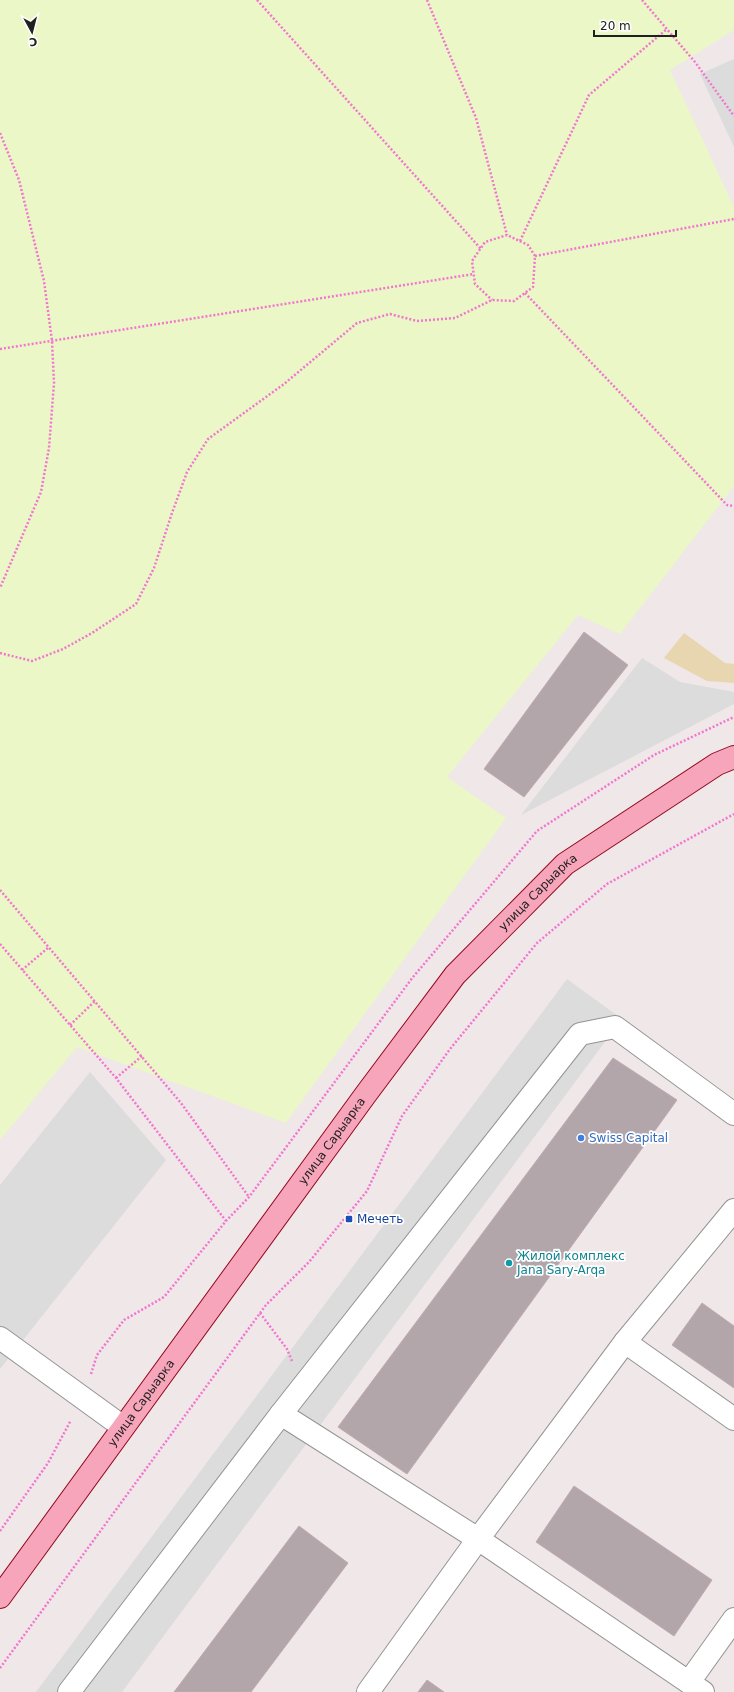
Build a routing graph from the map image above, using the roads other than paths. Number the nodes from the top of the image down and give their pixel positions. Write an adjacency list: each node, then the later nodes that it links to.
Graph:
1 (734, 757): 8 (main road, улица Сарыарка)
2 (734, 1114): 6 (street)
3 (734, 1210): 5 (street)
4 (0, 1338): 8 (street)
5 (625, 1342): 7 (street); 9 (street)
6 (281, 1414): 9 (street); 13 (street)
7 (734, 1419)
8 (123, 1427): 10 (main road, улица Сарыарка)
9 (478, 1539): 12 (street); 14 (street)
10 (0, 1596)
11 (734, 1619): 12 (street)
12 (696, 1687)
13 (69, 1692)
14 (368, 1692)

